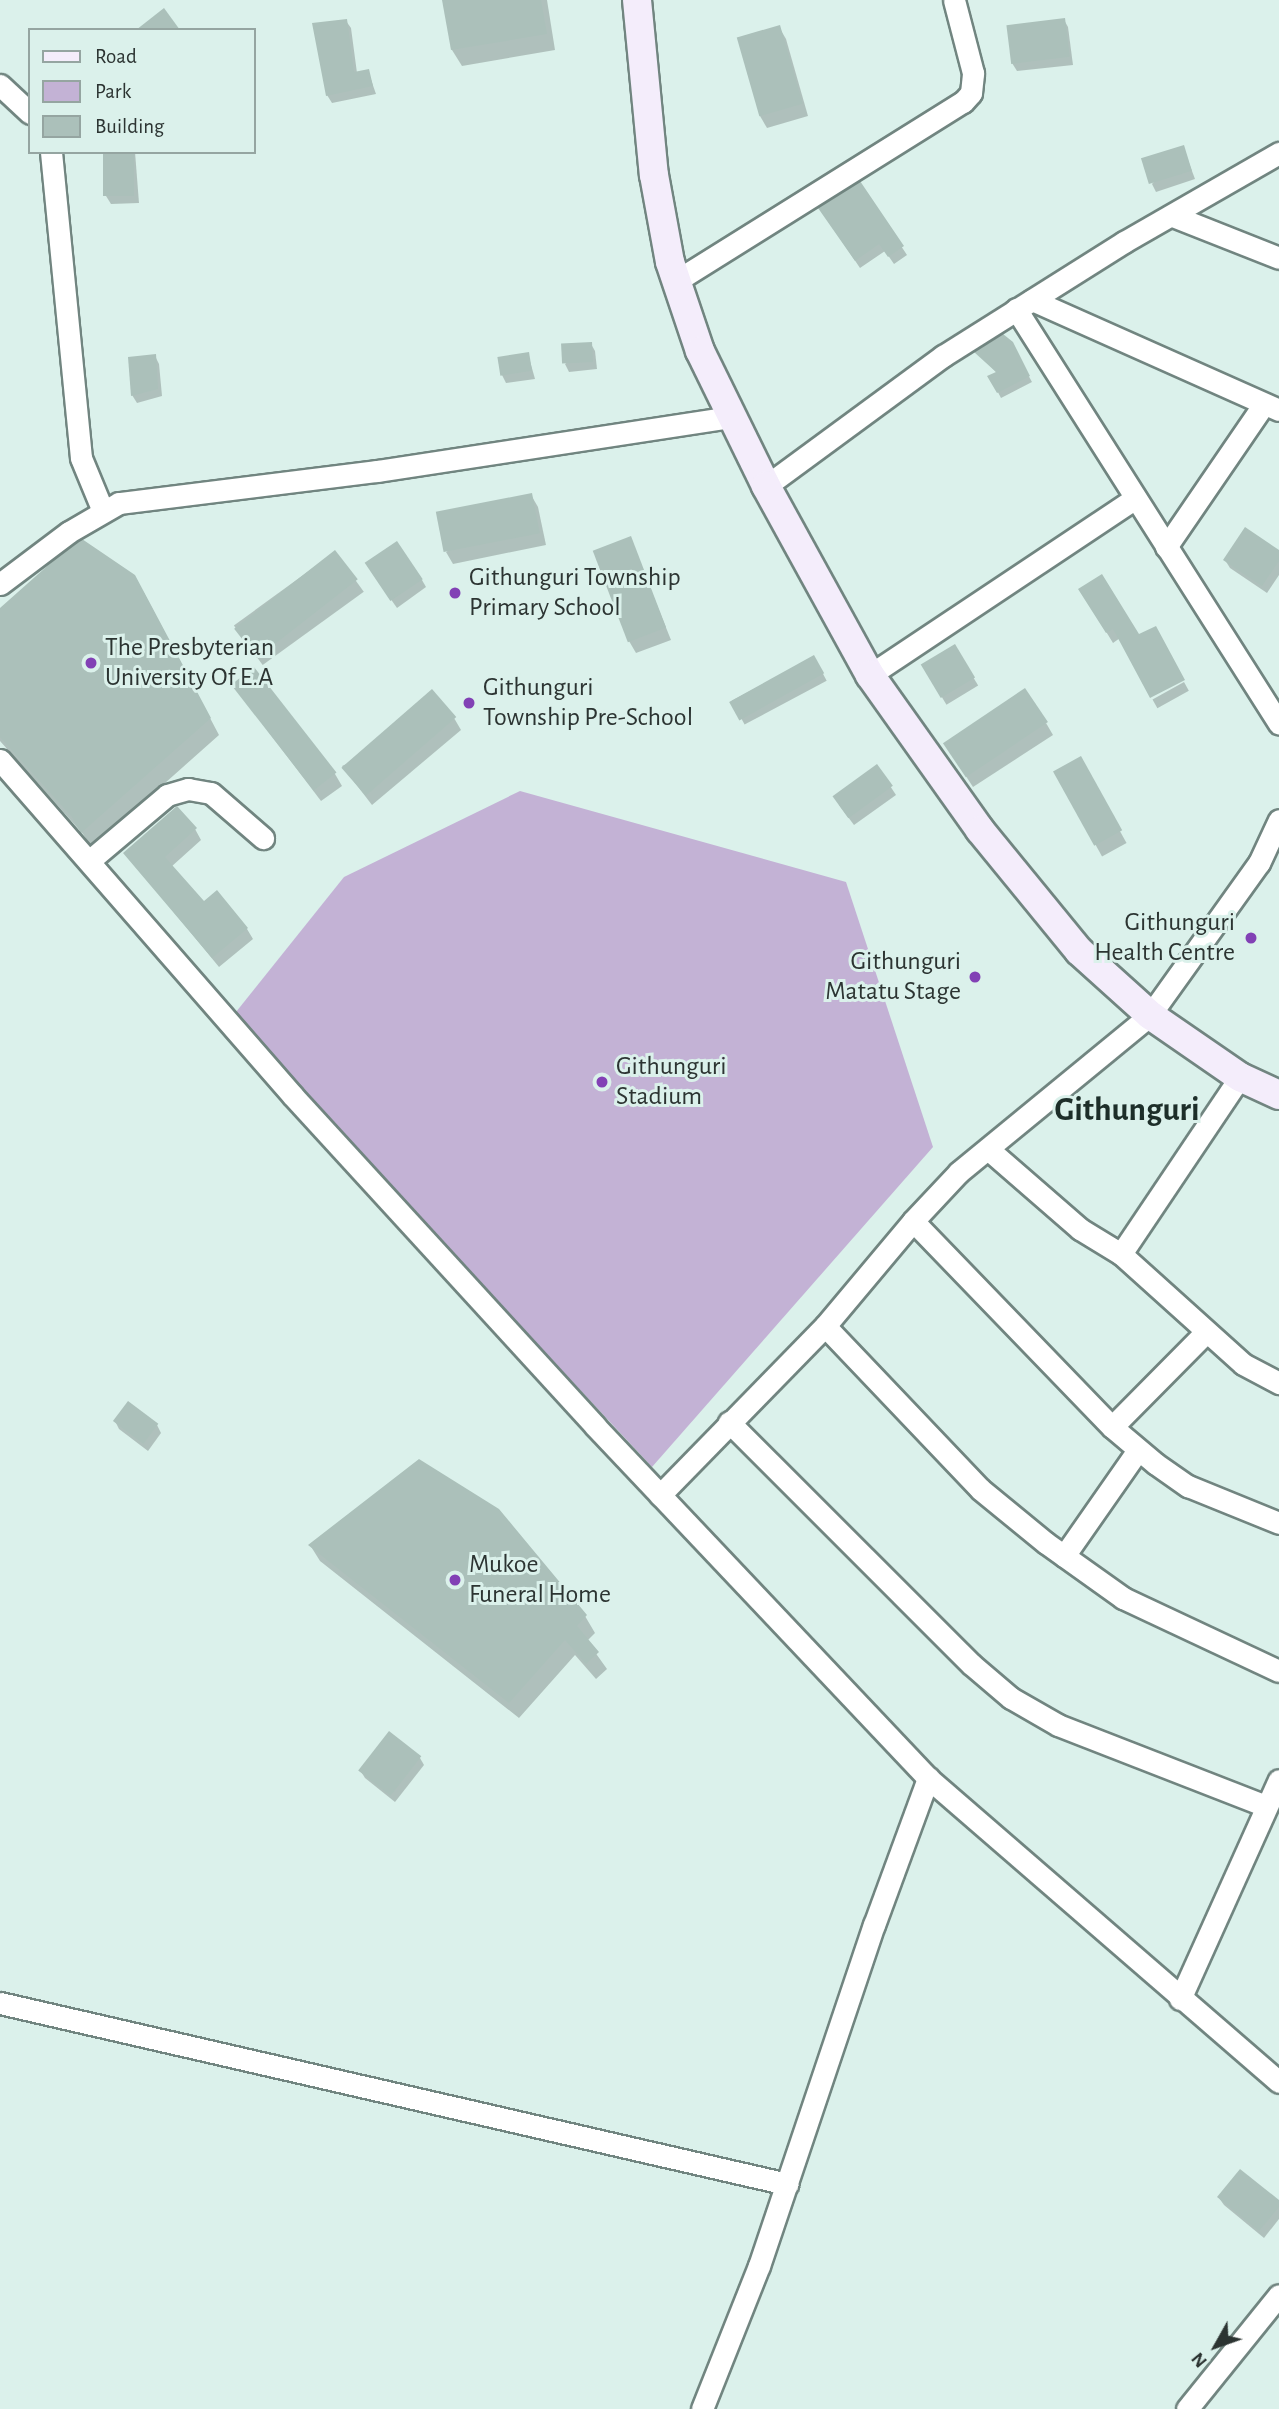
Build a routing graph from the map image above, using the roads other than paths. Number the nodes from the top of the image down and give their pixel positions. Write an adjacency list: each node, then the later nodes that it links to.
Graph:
1 (954, 0): 9 (street)
2 (634, 3): 9 (main road)
3 (0, 85): 4 (street)
4 (28, 111)
5 (1279, 153): 7 (street)
6 (51, 154): 15 (street)
7 (1173, 216): 8 (street); 10 (street)
8 (1279, 258)
9 (676, 281): 12 (main road)
10 (1024, 304): 11 (street); 13 (street); 14 (street)
11 (1271, 407): 16 (street)
12 (731, 417): 13 (main road); 15 (street)
13 (766, 486): 18 (main road)
14 (1135, 498): 16 (street); 18 (street)
15 (103, 511): 17 (street)
16 (1166, 547): 19 (street)
17 (0, 584)
18 (870, 675): 24 (main road)
19 (1279, 724)
20 (0, 760): 23 (street)
21 (1279, 820): 24 (street)
22 (263, 838): 23 (street)
23 (89, 861): 36 (street)
24 (1150, 1015): 25 (main road); 27 (street)
25 (1240, 1077): 26 (main road); 29 (street)
26 (1279, 1095)
27 (988, 1149): 28 (street); 29 (street)
28 (913, 1221): 30 (street); 34 (street)
29 (1121, 1254): 31 (street)
30 (825, 1326): 33 (street); 38 (street)
31 (1206, 1332): 32 (street); 34 (street)
32 (1279, 1383)
33 (729, 1422): 36 (street); 42 (street)
34 (1112, 1427): 35 (street)
35 (1138, 1450): 37 (street); 38 (street)
36 (660, 1495): 40 (street)
37 (1279, 1523)
38 (1064, 1556): 39 (street)
39 (1279, 1671)
40 (928, 1778): 43 (street); 46 (street)
41 (1279, 1780): 42 (street)
42 (1266, 1806): 43 (street)
43 (1180, 1999): 45 (street)
44 (0, 2003): 46 (street)
45 (1279, 2082)
46 (787, 2184): 48 (street)
47 (1279, 2295): 49 (street)
48 (702, 2409)
49 (1187, 2409)

